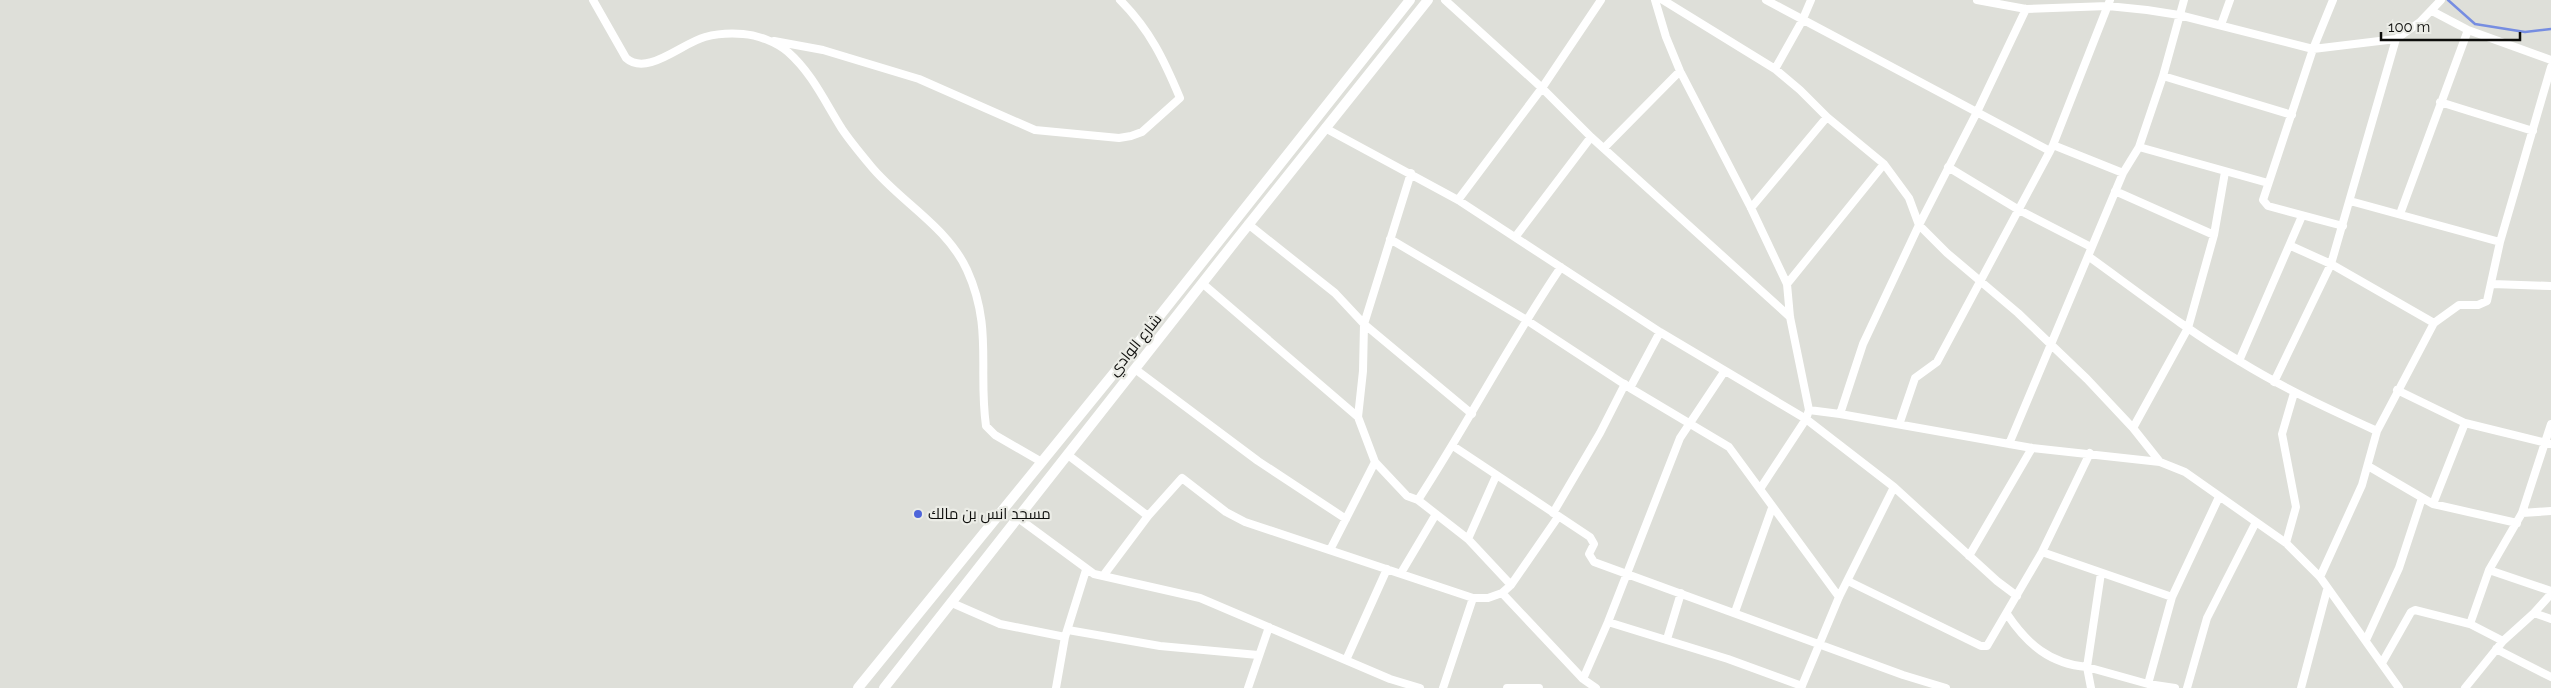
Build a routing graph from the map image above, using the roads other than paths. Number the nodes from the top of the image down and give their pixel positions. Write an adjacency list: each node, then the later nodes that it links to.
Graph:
1 (593, 0): 24 (street)
2 (1120, 0): 24 (street)
3 (1410, 0): 34 (main road, شارع الوادي)
4 (1428, 0): 37 (main road, شارع الوادي)
5 (1445, 0): 32 (street)
6 (1601, 0): 32 (street)
7 (1655, 0): 30 (street)
8 (1665, 0): 29 (street)
9 (1766, 0): 21 (street)
10 (1810, 0): 21 (street)
11 (1977, 0): 17 (street)
12 (2184, 0): 20 (street)
13 (2230, 0): 22 (street)
14 (2333, 0): 26 (street)
15 (2441, 0): 19 (street)
16 (2109, 3): 18 (street); 20 (street); 44 (street)
17 (2018, 4): 18 (street)
18 (2026, 8): 35 (street)
19 (2432, 10): 23 (street); 25 (street)
20 (2179, 15): 22 (street); 31 (street)
21 (1802, 20): 29 (street); 35 (street)
22 (2221, 25): 26 (street)
23 (2468, 30): 27 (street); 33 (street)
24 (767, 40): 106 (street)
25 (2396, 40): 26 (street); 53 (street)
26 (2313, 49): 36 (street)
27 (2551, 60)
28 (2551, 67): 40 (street)
29 (1774, 69): 38 (street)
30 (1680, 71): 43 (street); 54 (street)
31 (2163, 76): 36 (street); 42 (street)
32 (1542, 88): 41 (street); 52 (street)
33 (2440, 102): 40 (street); 56 (street)
34 (1324, 108): 37 (main road); 106 (main road, شارع الوادي)
35 (1977, 112): 44 (street); 46 (street)
36 (2292, 115): 50 (street)
37 (1334, 116): 39 (main road, شارع الوادي)
38 (1827, 117): 45 (street); 54 (street)
39 (1325, 128): 48 (street); 58 (main road, شارع الوادي)
40 (2533, 131): 64 (street)
41 (1591, 138): 43 (street); 62 (street)
42 (2139, 147): 47 (street); 49 (street)
43 (1604, 148): 75 (street)
44 (2051, 148): 49 (street); 55 (street)
45 (1884, 164): 59 (street); 72 (street)
46 (1948, 168): 55 (street); 59 (street)
47 (2225, 172): 50 (street); 61 (street)
48 (1412, 173): 52 (street); 63 (street)
49 (2122, 173): 51 (street)
50 (2268, 182): 57 (street)
51 (2115, 191): 61 (street); 66 (street)
52 (1458, 200): 62 (street)
53 (2350, 201): 56 (street); 60 (street)
54 (1751, 208): 72 (street)
55 (2019, 210): 66 (street); 70 (street)
56 (2400, 214): 64 (street)
57 (2302, 216): 60 (street); 65 (street)
58 (1248, 224): 71 (main road, شارع الوادي); 78 (street)
59 (1919, 225): 70 (street); 91 (street)
60 (2342, 226): 68 (street)
61 (2214, 235): 79 (street)
62 (1516, 236): 69 (street)
63 (1390, 239): 76 (street); 78 (street)
64 (2500, 242): 73 (street)
65 (2291, 246): 68 (street); 82 (street)
66 (2091, 247): 67 (street)
67 (2088, 256): 79 (street); 81 (street)
68 (2331, 264): 77 (street); 85 (street)
69 (1561, 267): 76 (street); 80 (street)
70 (1979, 280): 81 (street); 94 (street)
71 (1202, 283): 83 (main road, شارع الوادي); 92 (street)
72 (1786, 284): 75 (street)
73 (2492, 284): 74 (street); 77 (street)
74 (2551, 286)
75 (1790, 317): 89 (street)
76 (1526, 319): 86 (street); 90 (street)
77 (2434, 323): 87 (street)
78 (1364, 324): 90 (street); 92 (street)
79 (2188, 328): 82 (street); 98 (street)
80 (1660, 332): 84 (street); 86 (street)
81 (2050, 344): 98 (street); 100 (street)
82 (2239, 362): 85 (street)
83 (1135, 369): 105 (main road, شارع الوادي); 124 (street)
84 (1724, 372): 93 (street); 95 (street)
85 (2274, 382): 88 (street)
86 (1628, 386): 95 (street); 121 (street)
87 (2397, 390): 96 (street); 99 (street)
88 (2294, 393): 99 (street); 128 (street)
89 (1809, 410): 91 (street); 93 (street)
90 (1472, 414): 102 (street)
91 (1840, 414): 94 (street)
92 (1358, 417): 107 (street)
93 (1806, 419): 111 (street); 112 (street)
94 (1900, 422): 100 (street)
95 (1688, 423): 112 (street); 136 (street)
96 (2465, 423): 101 (street); 116 (street)
97 (2551, 424): 101 (street)
98 (2133, 428): 108 (street)
99 (2377, 431): 109 (street)
100 (2010, 444): 103 (street)
101 (2547, 444): 119 (street)
102 (1453, 446): 110 (street); 115 (street)
103 (2032, 448): 104 (street); 131 (street)
104 (2090, 453): 108 (street); 130 (street)
105 (1068, 455): 122 (street); 123 (main road, شارع الوادي)
106 (1040, 461): 172 (main road, شارع الوادي)
107 (1375, 462): 115 (street); 124 (street)
108 (2160, 462): 113 (street)
109 (2368, 466): 114 (street); 139 (street)
110 (1496, 476): 121 (street); 127 (street)
111 (1894, 487): 131 (street); 140 (street)
112 (1760, 489): 117 (street)
113 (2219, 497): 125 (street); 148 (street)
114 (2422, 498): 116 (street); 160 (street)
115 (1418, 500): 120 (street)
116 (2433, 504): 126 (street)
117 (1772, 508): 147 (street); 151 (street)
118 (2551, 511): 119 (street)
119 (2522, 513): 126 (street)
120 (1436, 514): 127 (street); 135 (street)
121 (1556, 515): 136 (street); 141 (street)
122 (1148, 516): 129 (street); 138 (street)
123 (1018, 518): 133 (street); 150 (main road, شارع الوادي)
124 (1346, 519): 129 (street)
125 (2256, 522): 128 (street); 184 (street)
126 (2517, 523): 134 (street)
127 (1468, 539): 141 (street)
128 (2286, 543): 139 (street)
129 (1330, 550): 132 (street)
130 (2042, 552): 137 (street); 146 (street)
131 (1969, 556): 146 (street)
132 (1387, 569): 135 (street); 165 (street)
133 (1086, 570): 138 (street); 158 (street)
134 (2489, 570): 145 (street); 156 (street)
135 (1401, 573): 149 (street)
136 (1626, 573): 143 (street); 155 (street)
137 (2101, 573): 148 (street); 167 (street)
138 (1103, 576): 157 (street)
139 (2320, 577): 142 (street)
140 (1848, 580): 147 (street); 153 (street)
141 (1512, 585): 144 (street)
142 (2327, 590): 160 (street); 185 (street)
143 (1681, 592): 151 (street); 159 (street)
144 (1502, 593): 149 (street); 169 (street)
145 (2551, 593): 152 (street)
146 (2017, 596): 153 (street)
147 (1839, 597): 162 (street)
148 (2172, 597): 170 (street)
149 (1473, 598): 177 (street)
150 (952, 603): 158 (street); 173 (main road, شارع الوادي)
151 (1735, 612): 162 (street)
152 (2534, 613): 154 (street); 161 (street)
153 (2007, 614): 167 (street)
154 (2551, 619)
155 (1608, 622): 159 (street); 169 (street)
156 (2470, 624): 161 (street); 166 (street)
157 (1269, 627): 164 (street); 165 (street)
158 (1066, 634): 164 (street); 174 (street)
159 (1667, 639): 171 (street)
160 (2366, 640): 166 (street)
161 (2503, 641): 163 (street)
162 (1820, 645): 171 (street); 181 (street)
163 (2496, 649): 168 (street); 187 (street)
164 (1258, 655): 175 (street)
165 (1346, 660): 176 (street)
166 (2382, 663): 186 (street)
167 (2086, 667): 170 (street); 182 (street)
168 (2551, 677)
169 (1586, 683): 180 (street)
170 (2148, 684): 183 (street)
171 (1801, 687)
172 (858, 688)
173 (884, 688)
174 (1056, 688)
175 (1248, 688)
176 (1420, 688)
177 (1443, 688)
178 (1507, 688): 179 (street)
179 (1539, 688)
180 (1596, 688)
181 (1946, 688)
182 (2092, 688)
183 (2175, 688)
184 (2187, 688)
185 (2302, 688)
186 (2399, 688)
187 (2465, 688)

